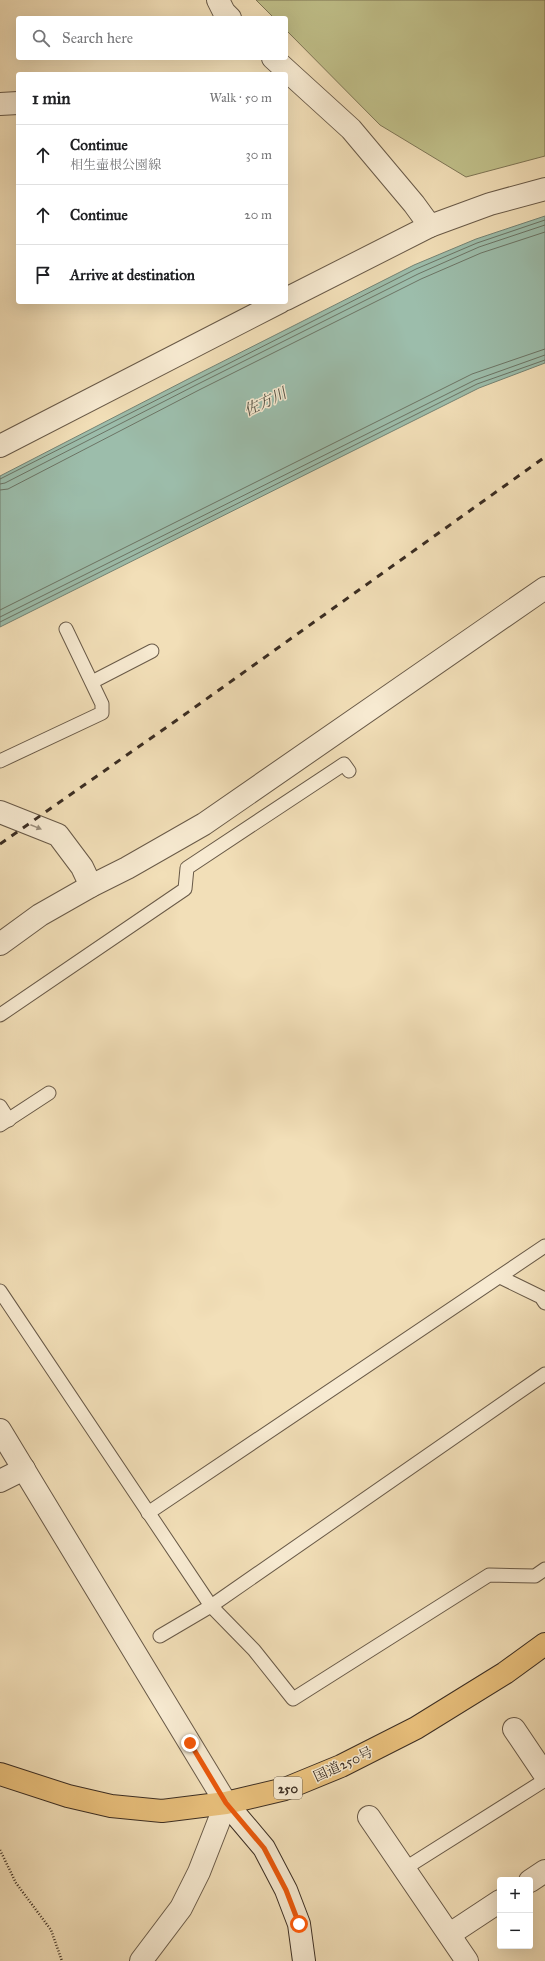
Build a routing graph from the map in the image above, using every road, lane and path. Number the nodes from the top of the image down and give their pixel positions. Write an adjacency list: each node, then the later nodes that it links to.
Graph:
1 (218, 0): 2 (street)
2 (228, 16)
3 (275, 60): 4 (street)
4 (285, 72)
5 (288, 75): 9 (street)
6 (16, 102): 7 (street)
7 (0, 104)
8 (545, 189): 9 (street)
9 (430, 226): 10 (street)
10 (288, 298)
11 (276, 304): 12 (street)
12 (0, 446)
13 (545, 588): 20 (street)
14 (66, 629): 16 (lane)
15 (152, 651): 16 (lane)
16 (92, 682): 17 (lane)
17 (0, 761)
18 (349, 771): 22 (lane)
19 (0, 812): 20 (street, one-way to 20)
20 (91, 886): 21 (street)
21 (0, 944)
22 (0, 1015)
23 (49, 1093): 25 (lane)
24 (0, 1106): 25 (lane)
25 (4, 1123)
26 (545, 1246): 27 (lane)
27 (500, 1277): 29 (lane); 34 (lane)
28 (0, 1291): 34 (lane)
29 (545, 1303)
30 (545, 1374): 36 (lane)
31 (0, 1430): 32 (street)
32 (24, 1469): 33 (street); 43 (street)
33 (0, 1481)
34 (148, 1513): 36 (lane)
35 (545, 1569): 36 (lane)
36 (211, 1606): 37 (lane)
37 (160, 1636)
38 (545, 1644): 43 (highway, 国道250号 / 250)
39 (514, 1729): 41 (street)
40 (0, 1774): 43 (highway, 国道250号 / 250)
41 (545, 1775)
42 (545, 1780): 46 (lane)
43 (226, 1803): 52 (street); 53 (street)
44 (368, 1817): 46 (street)
45 (0, 1850): 51 (path)
46 (404, 1869): 50 (street)
47 (545, 1871): 48 (street)
48 (533, 1879)
49 (497, 1903): 50 (street)
50 (450, 1934): 54 (street)
51 (62, 1961)
52 (141, 1961)
53 (304, 1961)
54 (467, 1961)

